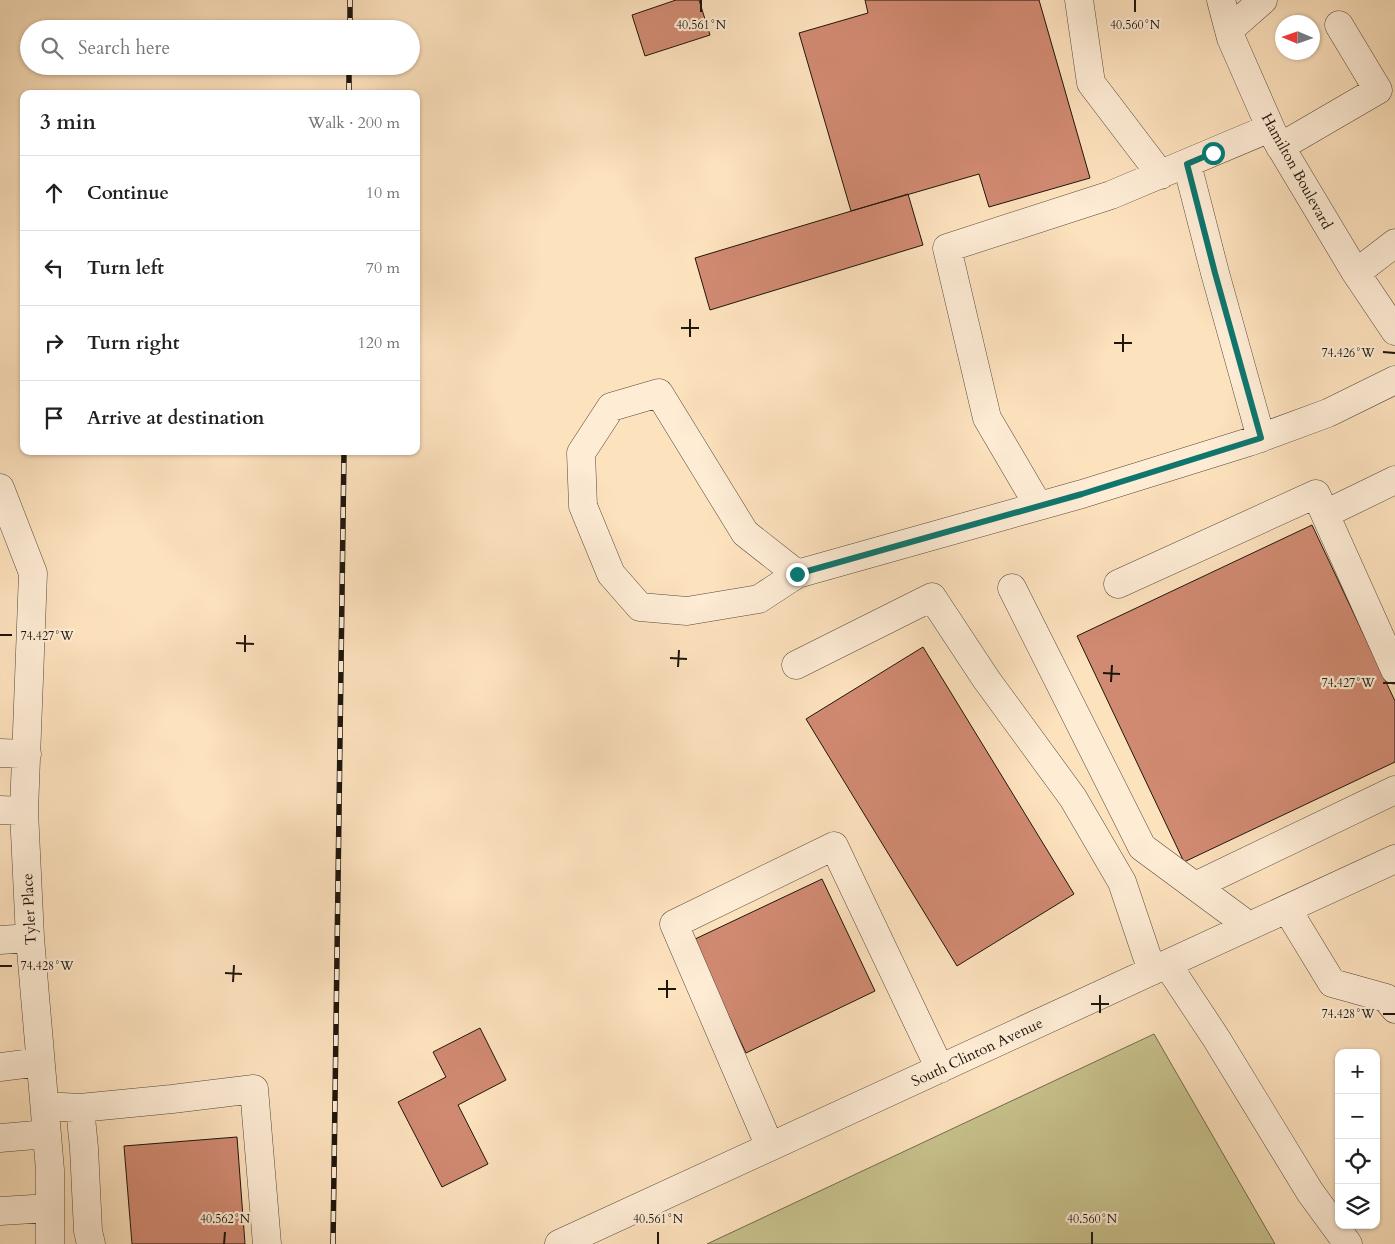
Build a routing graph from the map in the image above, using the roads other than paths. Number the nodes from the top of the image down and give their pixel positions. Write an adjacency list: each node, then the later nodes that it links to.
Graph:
1 (1079, 0): 8 (street)
2 (1221, 0): 5 (street, Hamilton Boulevard)
3 (1264, 0): 5 (street)
4 (1340, 25): 6 (street)
5 (1229, 30): 6 (street, Hamilton Boulevard)
6 (1275, 138): 7 (street); 10 (street, Hamilton Boulevard)
7 (1187, 164): 8 (street); 13 (street)
8 (1161, 175): 16 (street)
9 (1395, 243): 10 (street)
10 (1356, 273): 11 (street, Hamilton Boulevard)
11 (1395, 331)
12 (1395, 380): 13 (street)
13 (1261, 438): 16 (street)
14 (1395, 480): 17 (street)
15 (0, 488): 25 (street, Tyler Place)
16 (1038, 505): 18 (street)
17 (1325, 514): 19 (street); 21 (street)
18 (797, 574): 18 (street)
19 (1118, 584)
20 (1012, 588): 29 (street)
21 (1388, 634): 23 (street)
22 (796, 664): 34 (street)
23 (1395, 670)
24 (0, 754): 25 (street)
25 (27, 754): 27 (street, Tyler Place)
26 (1395, 790): 29 (street)
27 (12, 811): 32 (street, Tyler Place)
28 (1395, 859): 30 (street, South Clinton Avenue)
29 (1195, 886): 31 (street)
30 (1287, 909): 31 (street, South Clinton Avenue); 35 (street)
31 (1249, 926): 34 (street, South Clinton Avenue)
32 (30, 938): 33 (street); 36 (street, Tyler Place)
33 (0, 940)
34 (1160, 967): 38 (street, South Clinton Avenue); 52 (street)
35 (1395, 1009)
36 (40, 1062): 37 (street); 39 (street, Tyler Place)
37 (0, 1067)
38 (940, 1068): 43 (street, South Clinton Avenue); 43 (street)
39 (45, 1106): 40 (street); 41 (street, Tyler Place)
40 (80, 1108): 44 (street); 51 (street)
41 (47, 1134): 42 (street); 45 (street, Tyler Place)
42 (0, 1138)
43 (770, 1147): 48 (street, South Clinton Avenue)
44 (85, 1167): 45 (street); 50 (street)
45 (50, 1170): 46 (street, Tyler Place)
46 (50, 1208): 47 (street); 49 (street, Tyler Place)
47 (0, 1211)
48 (562, 1243)
49 (50, 1244)
50 (90, 1244)
51 (267, 1244)
52 (1348, 1244)

